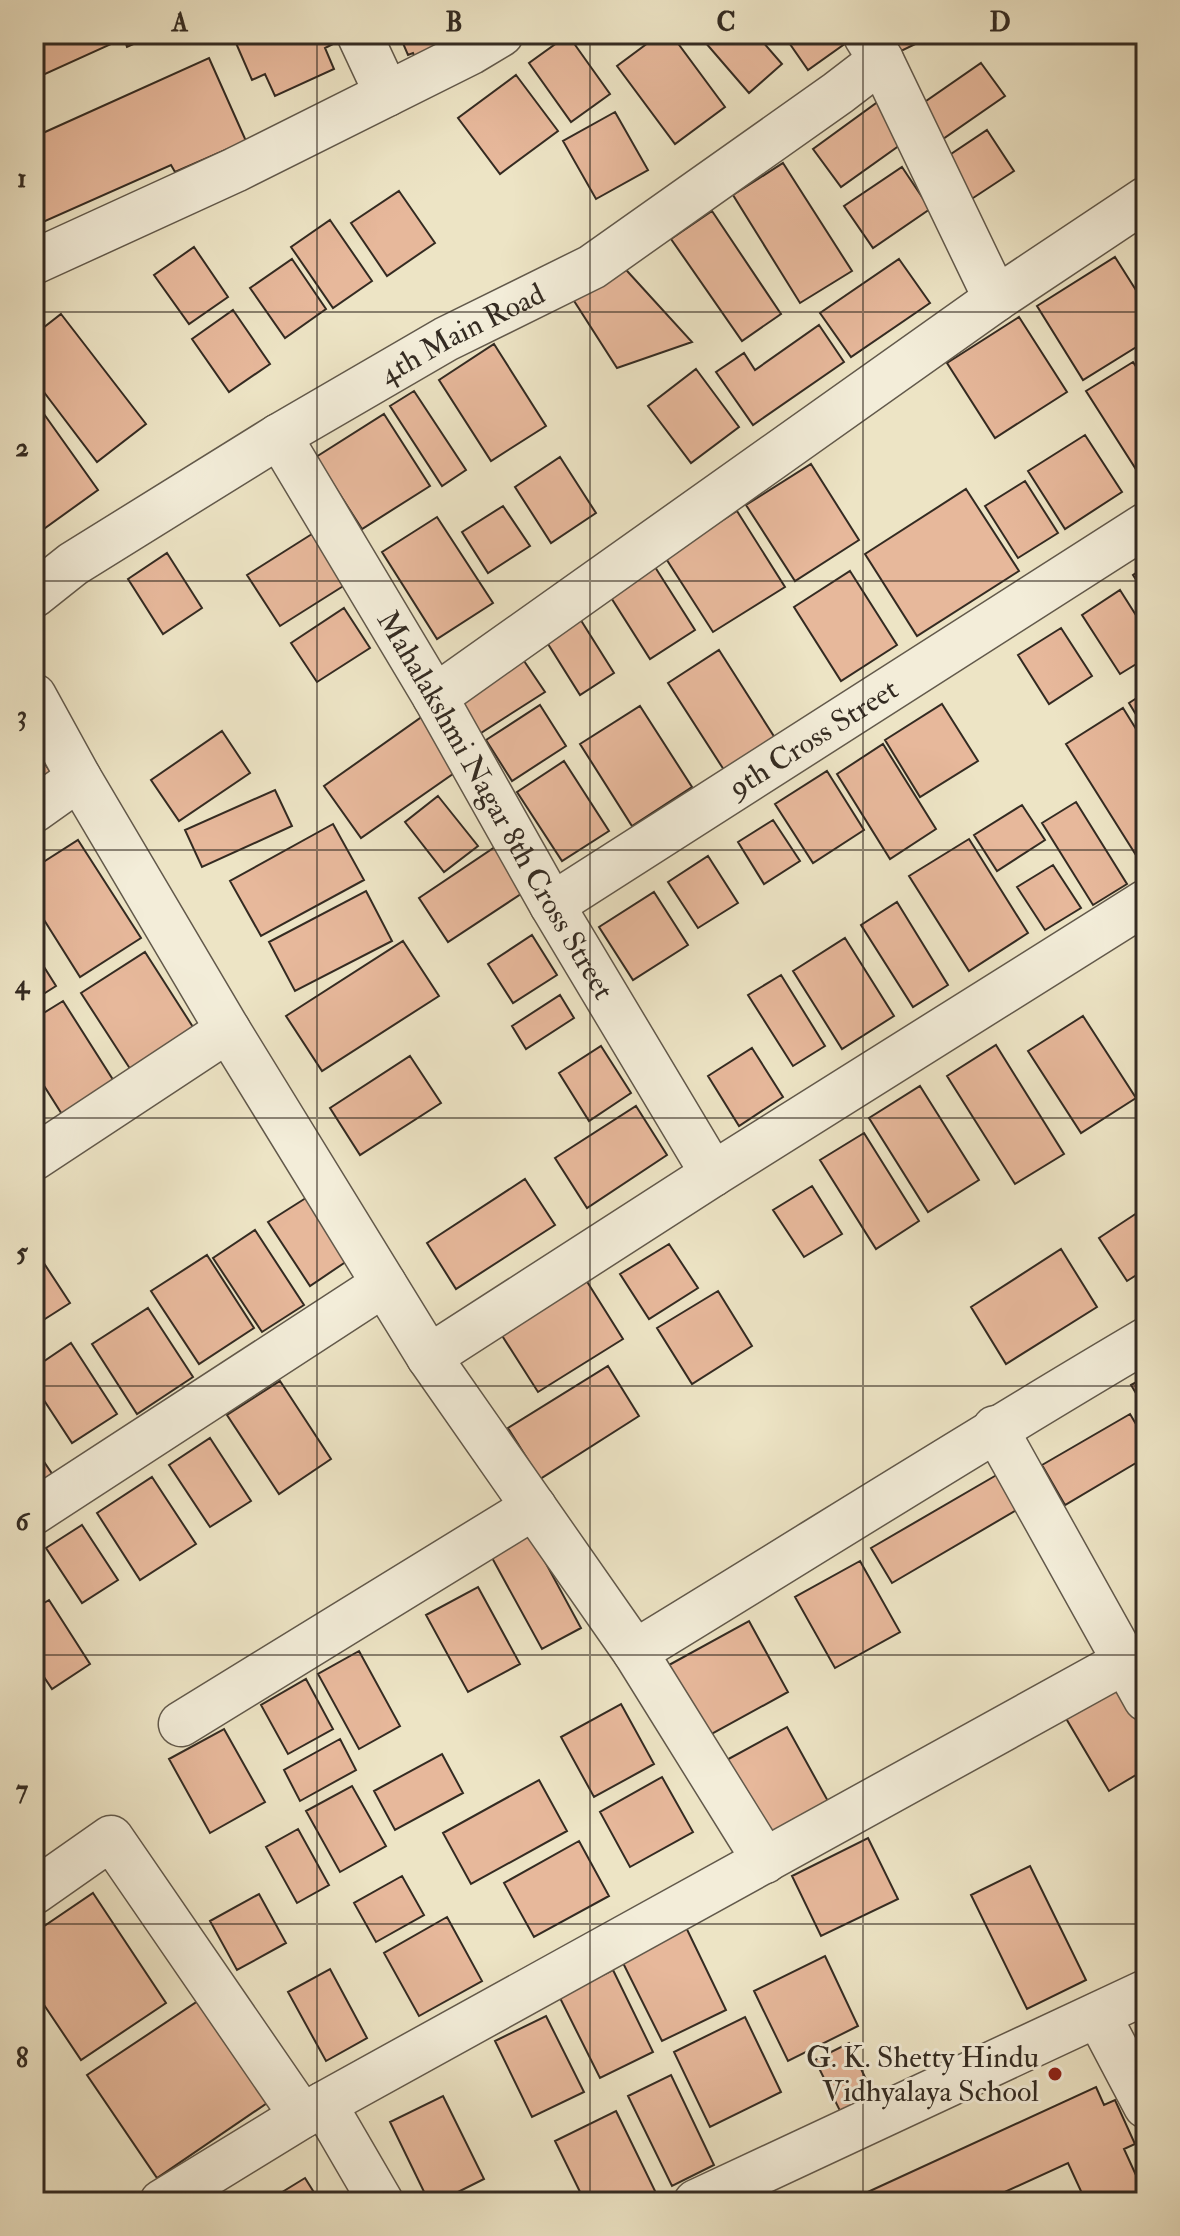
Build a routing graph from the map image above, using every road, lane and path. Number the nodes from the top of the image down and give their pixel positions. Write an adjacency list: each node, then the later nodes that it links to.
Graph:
1 (359, 34): 4 (street)
2 (501, 34): 4 (street)
3 (873, 47): 7 (street); 8 (street, 4th Main Road)
4 (387, 94): 6 (street)
5 (1146, 199): 7 (street)
6 (34, 262)
7 (996, 299): 12 (street)
8 (279, 436): 10 (street, 4th Main Road); 12 (street, Mahalakshmi Nagar 8th Cross Street)
9 (1146, 525): 16 (street, 9th Cross Street)
10 (34, 595)
11 (34, 696): 13 (street)
12 (435, 697): 16 (street, Mahalakshmi Nagar 8th Cross Street)
13 (79, 778): 14 (street); 17 (street)
14 (34, 810)
15 (1146, 902): 19 (street)
16 (552, 905): 19 (street, Mahalakshmi Nagar 8th Cross Street)
17 (228, 1030): 18 (street); 20 (street)
18 (34, 1158)
19 (713, 1174): 22 (street)
20 (384, 1284): 22 (street); 25 (street)
21 (1146, 1340): 23 (street)
22 (429, 1357): 24 (street)
23 (995, 1428): 26 (street); 27 (street)
24 (534, 1507): 26 (street); 28 (street)
25 (34, 1512)
26 (635, 1652): 29 (street)
27 (1135, 1680): 29 (street)
28 (181, 1724)
29 (765, 1861): 34 (street)
30 (34, 1892): 34 (street)
31 (1146, 1992): 32 (street)
32 (1098, 2015): 33 (street); 37 (street)
33 (1146, 2106)
34 (313, 2110): 35 (street); 36 (street)
35 (162, 2202)
36 (381, 2202)
37 (696, 2202)

